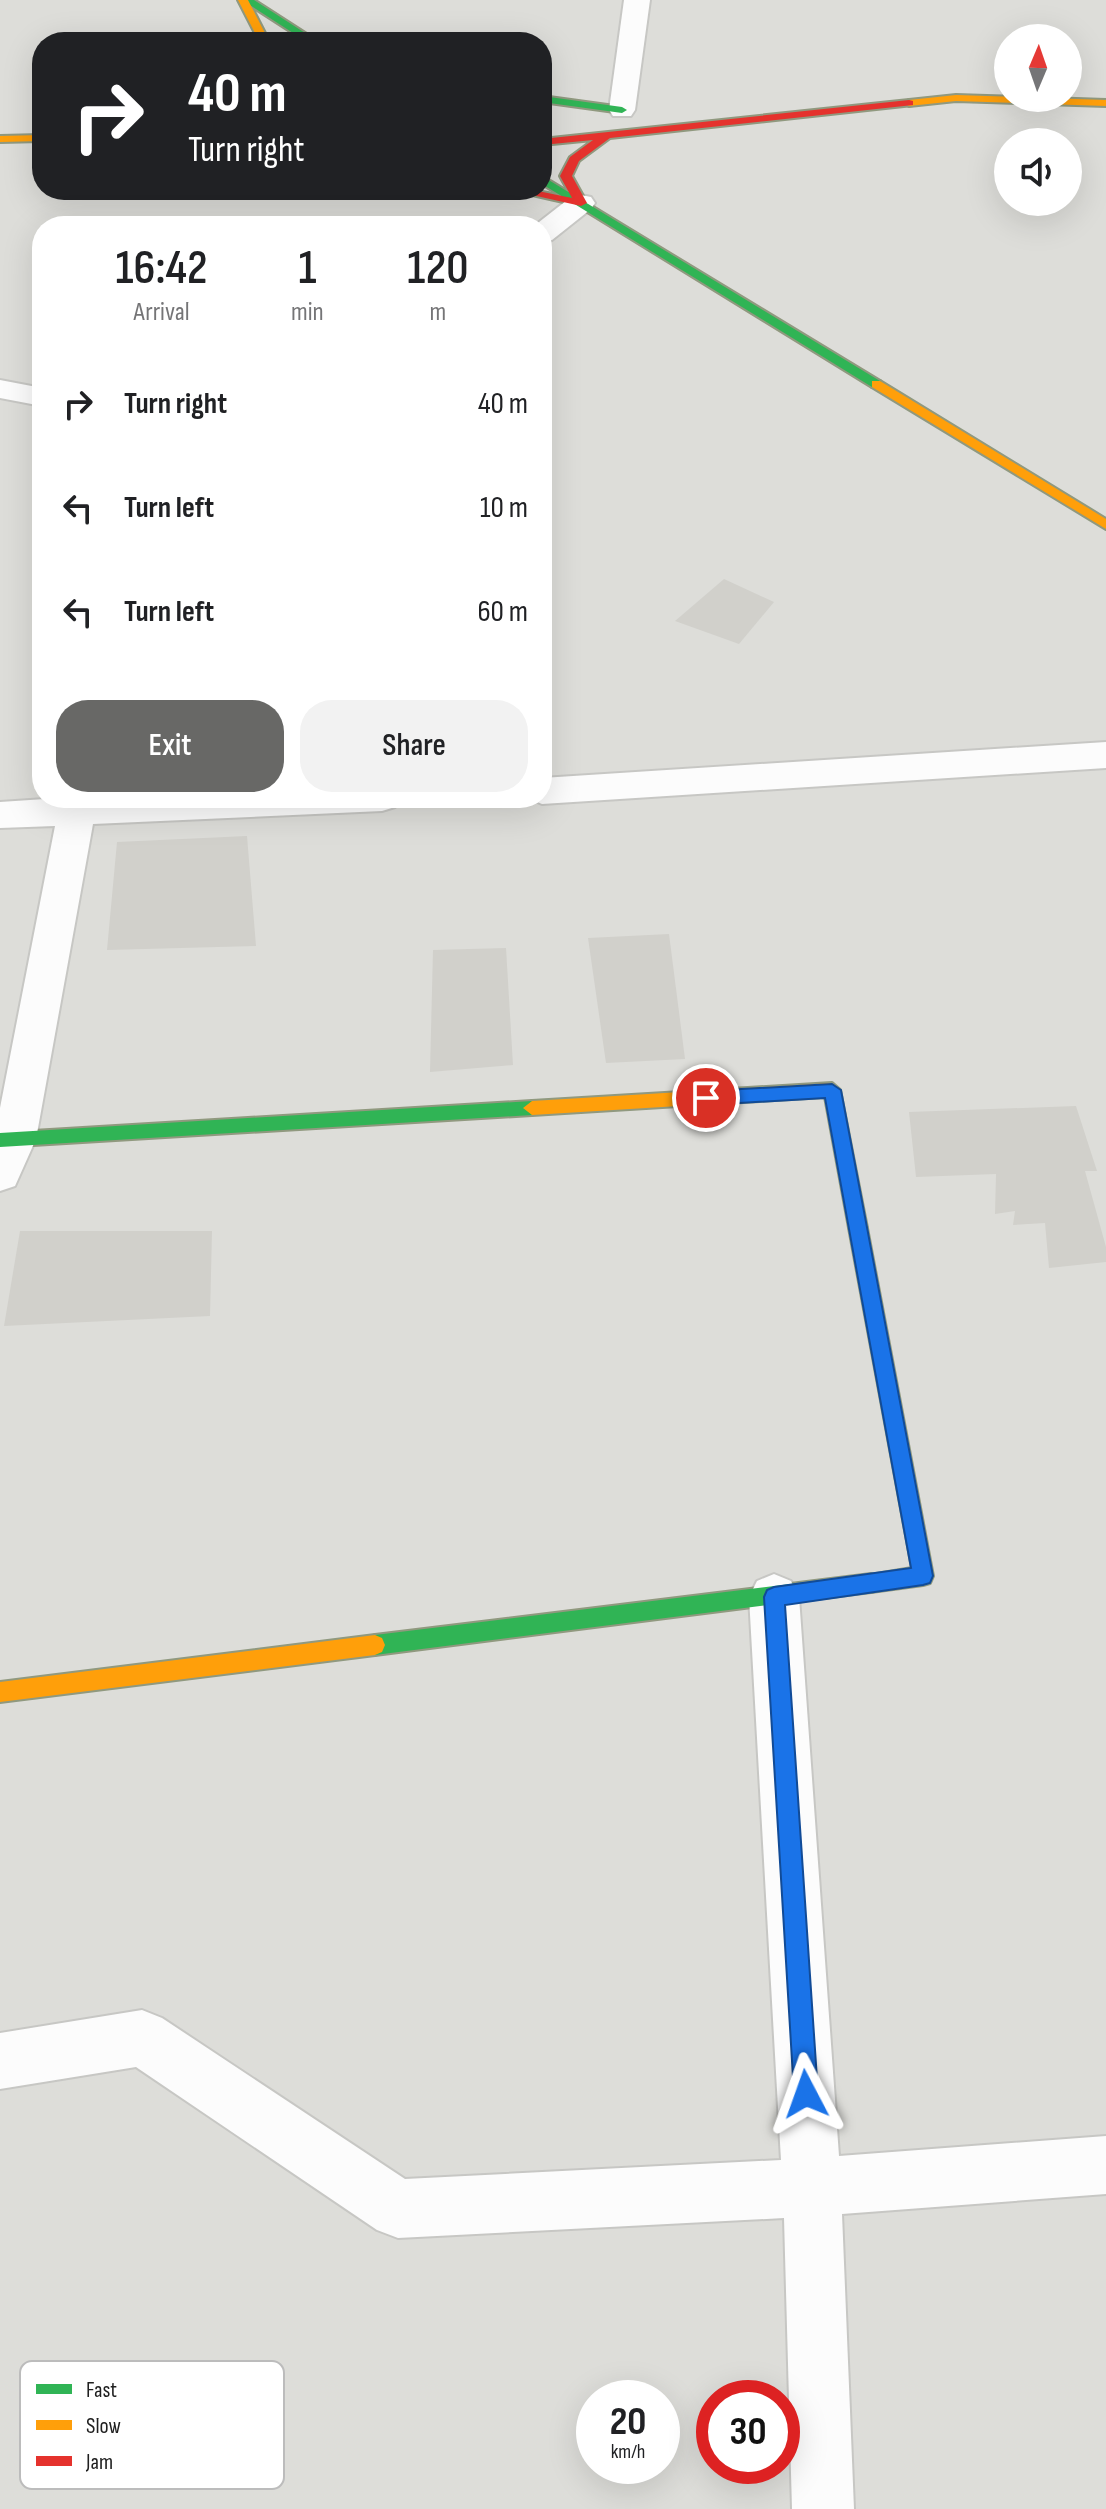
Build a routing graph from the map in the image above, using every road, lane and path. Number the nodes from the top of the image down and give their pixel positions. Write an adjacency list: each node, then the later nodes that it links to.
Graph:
1 (245, 0): 3 (main road); 4 (main road)
2 (637, 0): 12 (street)
3 (260, 32)
4 (298, 32)
5 (994, 82): 8 (main road)
6 (1082, 84): 7 (main road)
7 (1106, 85)
8 (859, 89)
9 (552, 101): 12 (main road)
10 (1106, 103): 12 (main road)
11 (552, 117): 12 (main road)
12 (623, 117): 15 (main road); 18 (main road)
13 (32, 138): 14 (main road)
14 (0, 139)
15 (552, 139)
16 (552, 185): 18 (main road)
17 (552, 197): 18 (main road)
18 (581, 203): 19 (street); 22 (main road)
19 (552, 226)
20 (0, 389): 21 (street)
21 (32, 395)
22 (1106, 525)
23 (1106, 755): 24 (street)
24 (552, 791)
25 (54, 808): 27 (street)
26 (76, 808): 28 (street)
27 (0, 815)
28 (5, 1151): 29 (main road)
29 (774, 1597): 30 (main road); 33 (street)
30 (0, 1692)
31 (0, 2061): 33 (street)
32 (1106, 2165): 33 (street)
33 (812, 2187): 34 (street)
34 (823, 2509)

